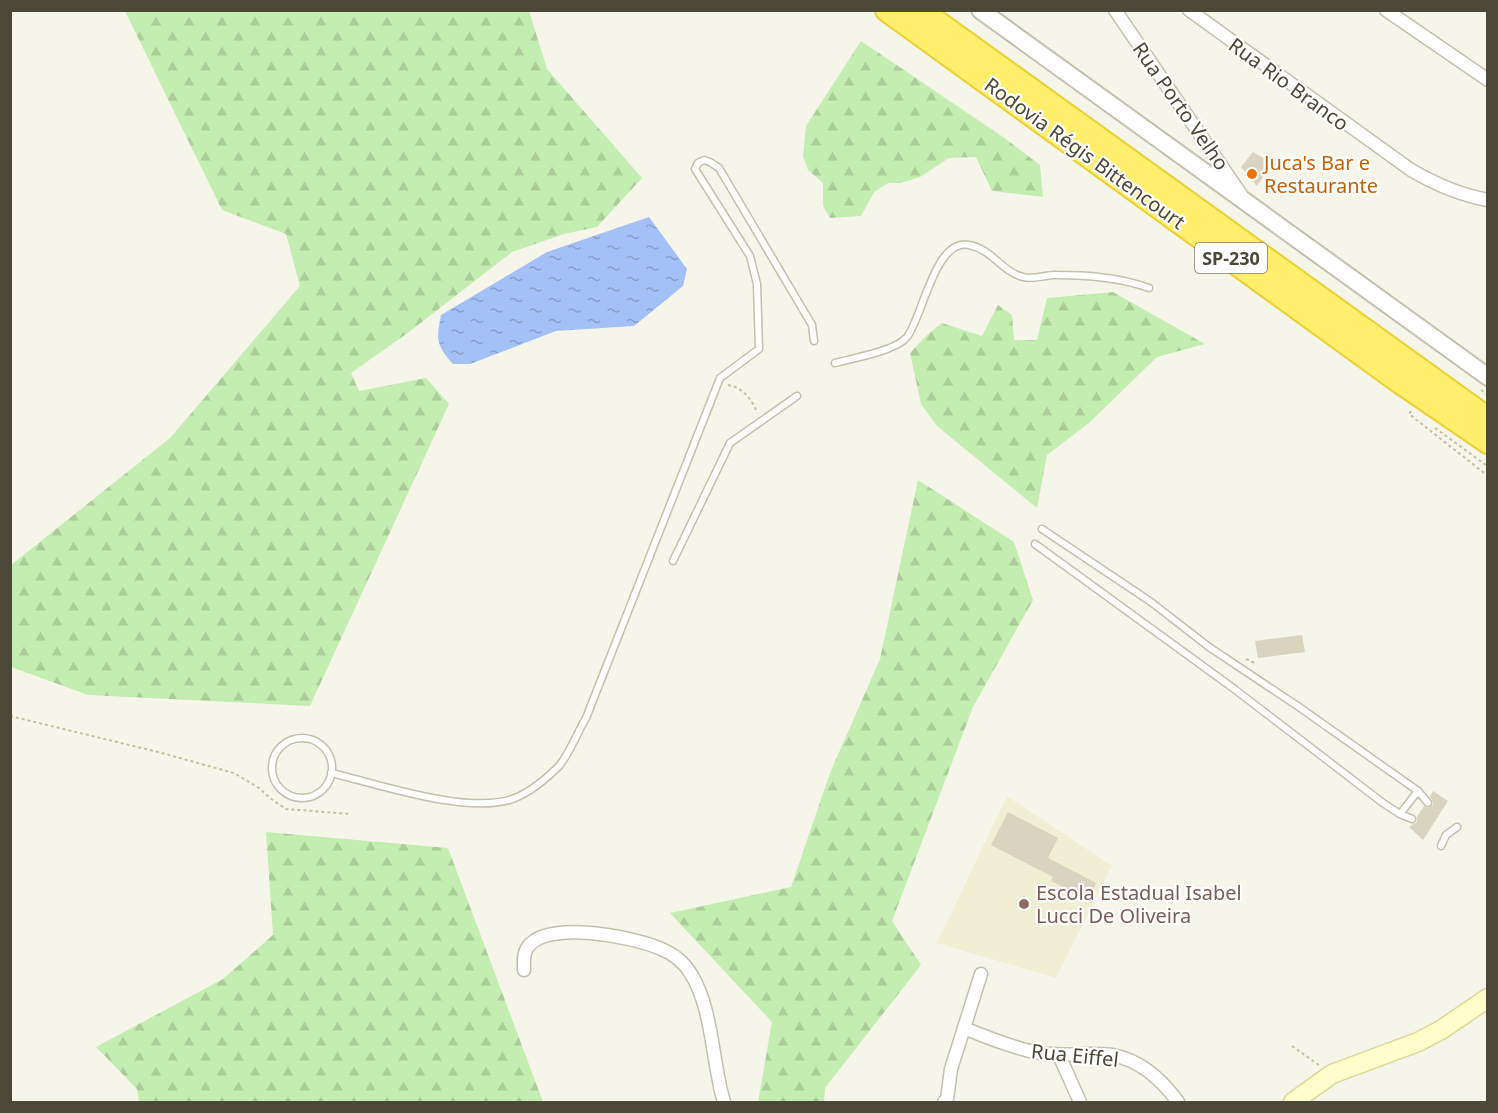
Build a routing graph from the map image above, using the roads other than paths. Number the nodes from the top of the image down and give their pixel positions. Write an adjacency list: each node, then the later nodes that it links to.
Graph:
1 (887, 10): 16 (highway, Rodovia Régis Bittencourt / SP-230)
2 (920, 10): 15 (highway, Rodovia Régis Bittencourt / SP-230)
3 (980, 10): 9 (street)
4 (1115, 10): 9 (street, Rua Porto Velho)
5 (1189, 10): 8 (street, Rua Rio Branco)
6 (1386, 10): 7 (street)
7 (1488, 80)
8 (1488, 200)
9 (1246, 202): 13 (street)
10 (1149, 288): 12 (lane)
11 (813, 341): 20 (lane)
12 (835, 363)
13 (1488, 377)
14 (797, 396): 19 (lane)
15 (1488, 419)
16 (1488, 442)
17 (1042, 530): 21 (lane)
18 (1035, 544): 23 (lane)
19 (673, 561)
20 (331, 773): 20 (lane)
21 (1418, 791): 22 (lane); 23 (lane)
22 (1428, 803)
23 (1400, 814): 24 (lane)
24 (1412, 819)
25 (1457, 827): 26 (lane)
26 (1441, 846)
27 (524, 970): 33 (street)
28 (981, 974): 30 (street)
29 (1487, 1001): 36 (main road)
30 (964, 1028): 31 (street, Rua Eiffel); 32 (street)
31 (1059, 1055): 34 (street); 35 (street, Rua Eiffel)
32 (947, 1101)
33 (724, 1102)
34 (1080, 1102)
35 (1178, 1102)
36 (1293, 1102)

